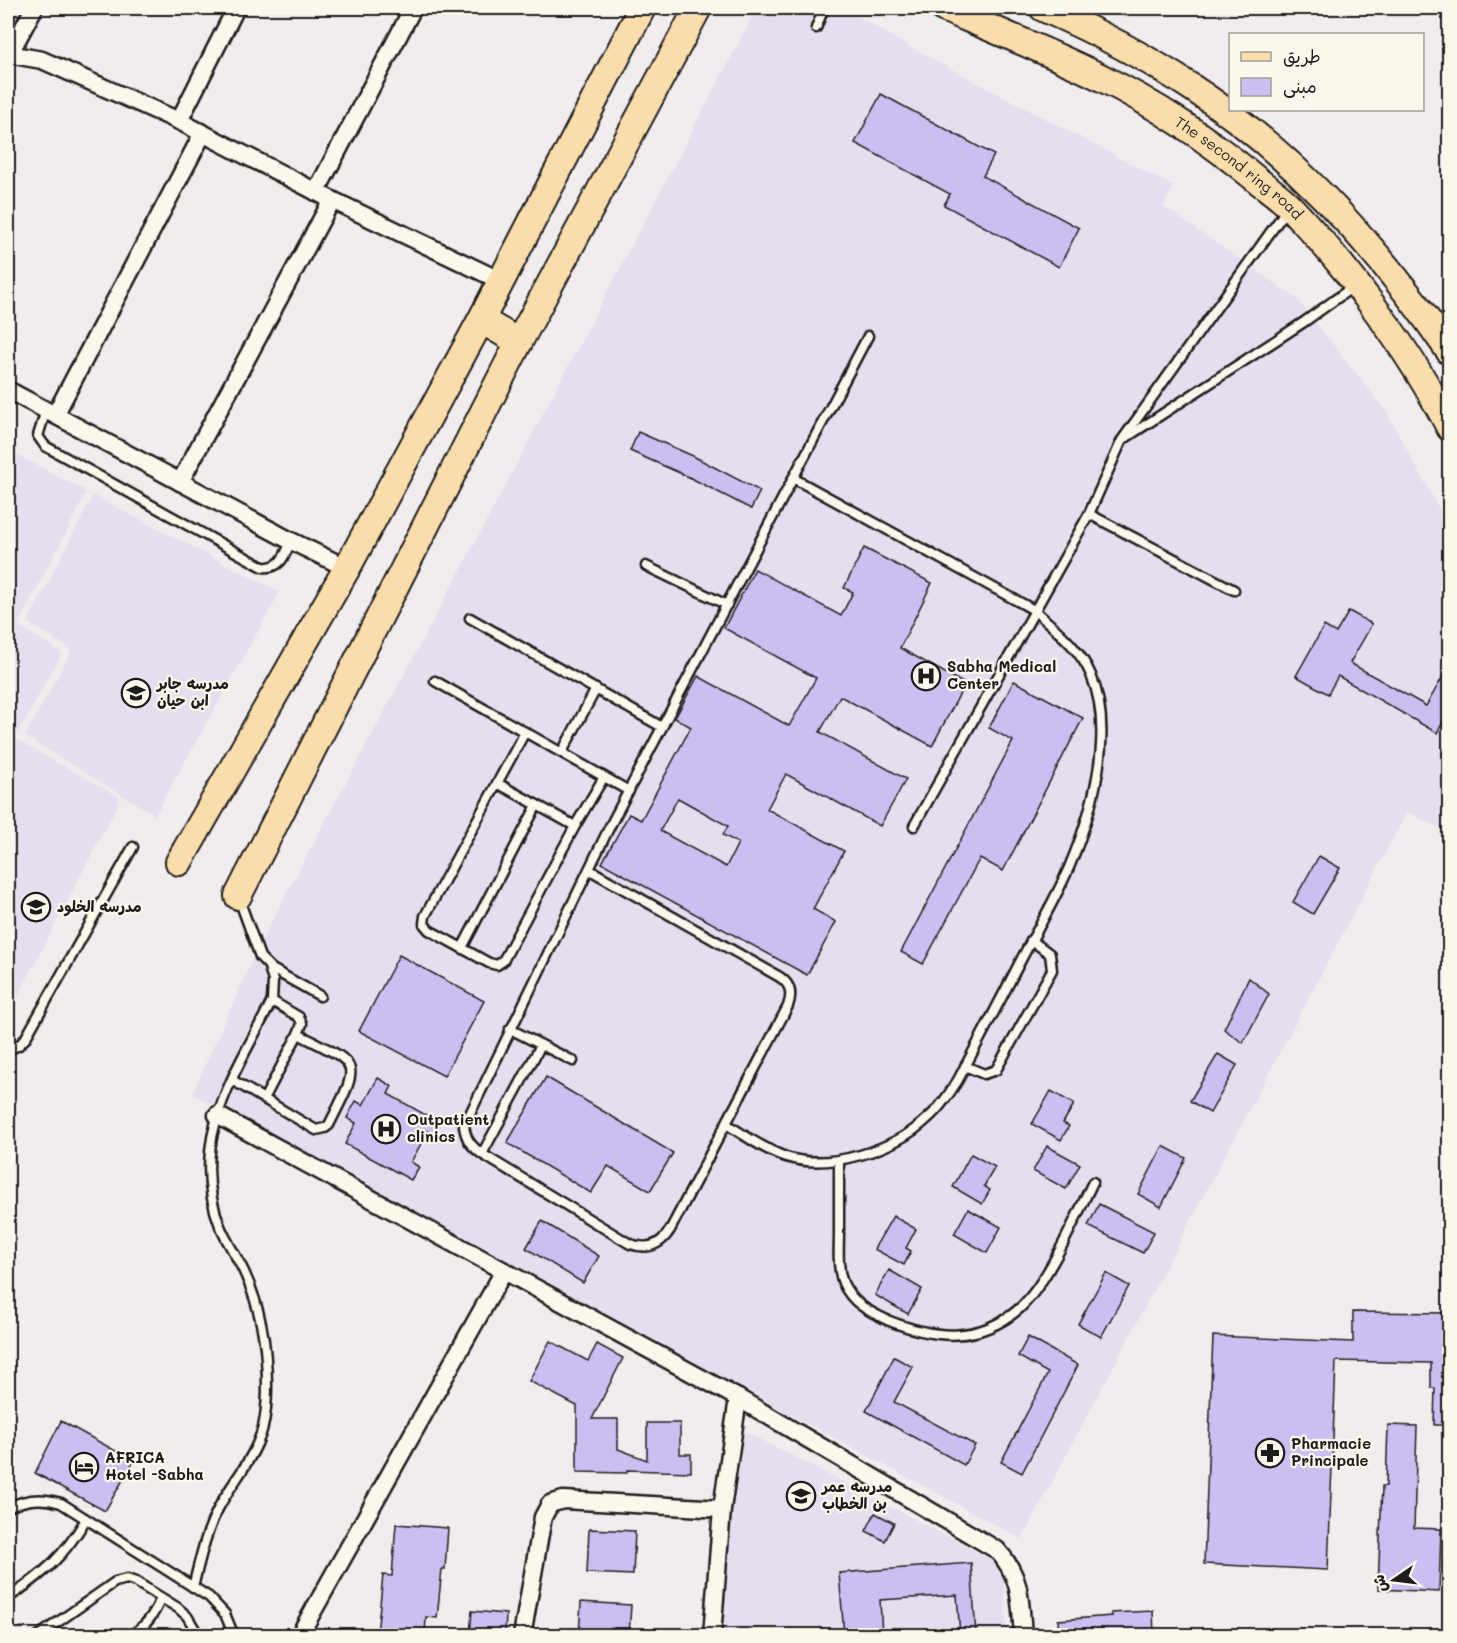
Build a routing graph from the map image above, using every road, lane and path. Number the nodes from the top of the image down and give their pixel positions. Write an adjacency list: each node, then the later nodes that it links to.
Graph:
1 (34, 8): 10 (street)
2 (236, 8): 11 (street)
3 (413, 8): 14 (street)
4 (642, 8): 16 (main road)
5 (698, 8): 20 (main road)
6 (824, 8): 9 (lane)
7 (943, 8): 15 (main road, The second ring road)
8 (1043, 8): 13 (main road)
9 (816, 28)
10 (9, 54): 11 (street)
11 (179, 121): 12 (street)
12 (203, 133): 14 (street); 23 (street)
13 (1307, 181): 15 (main road); 21 (main road)
14 (324, 196): 16 (street); 27 (street)
15 (1290, 206): 17 (main road, The second ring road); 25 (lane)
16 (501, 280): 18 (main road)
17 (1356, 284): 24 (main road, The second ring road); 25 (lane)
18 (481, 320): 20 (main road); 31 (main road)
19 (868, 336): 26 (lane)
20 (519, 342): 50 (main road)
21 (1449, 352)
22 (8, 390): 23 (street)
23 (50, 412): 27 (street); 29 (lane)
24 (1449, 428)
25 (1122, 440): 28 (lane)
26 (793, 478): 33 (lane); 34 (lane)
27 (180, 482): 29 (street)
28 (1089, 514): 32 (lane); 34 (lane)
29 (291, 542): 31 (street)
30 (646, 566): 33 (lane)
31 (347, 568): 48 (main road)
32 (1234, 590)
33 (727, 605): 38 (lane)
34 (1034, 610): 46 (lane); 51 (lane)
35 (470, 618): 37 (lane)
36 (435, 681): 39 (lane)
37 (596, 689): 38 (lane); 40 (lane)
38 (662, 727): 43 (lane)
39 (525, 732): 40 (lane); 42 (lane)
40 (562, 752): 41 (lane)
41 (604, 777): 43 (lane); 45 (lane)
42 (497, 783): 44 (lane); 52 (lane)
43 (629, 791): 49 (lane)
44 (537, 805): 45 (lane); 52 (lane)
45 (575, 826): 52 (lane)
46 (914, 826)
47 (133, 847): 59 (lane)
48 (179, 862)
49 (590, 870): 56 (lane); 65 (lane)
50 (238, 896): 53 (lane)
51 (1031, 940): 61 (lane); 61 (lane)
52 (462, 948)
53 (269, 967): 54 (lane); 55 (lane)
54 (320, 996)
55 (272, 1001): 57 (lane); 62 (lane)
56 (510, 1029): 58 (lane); 66 (lane)
57 (298, 1034): 63 (lane); 63 (lane)
58 (541, 1045): 60 (lane); 66 (lane)
59 (8, 1050)
60 (573, 1061)
61 (965, 1066): 67 (lane)
62 (232, 1080): 63 (lane); 64 (lane)
63 (264, 1099)
64 (217, 1115): 69 (street); 74 (lane)
65 (726, 1124): 66 (lane); 67 (lane)
66 (482, 1154)
67 (839, 1160): 68 (lane)
68 (1094, 1182)
69 (504, 1271): 70 (street); 81 (street)
70 (738, 1398): 72 (street); 84 (street)
71 (8, 1508): 73 (lane)
72 (722, 1509): 82 (street); 83 (street)
73 (86, 1519): 74 (lane); 75 (lane)
74 (193, 1587): 80 (lane)
75 (8, 1598)
76 (161, 1598): 77 (lane); 78 (lane); 79 (lane)
77 (38, 1635)
78 (130, 1635)
79 (199, 1635)
80 (234, 1635)
81 (299, 1635)
82 (522, 1635)
83 (712, 1635)
84 (1023, 1635)

